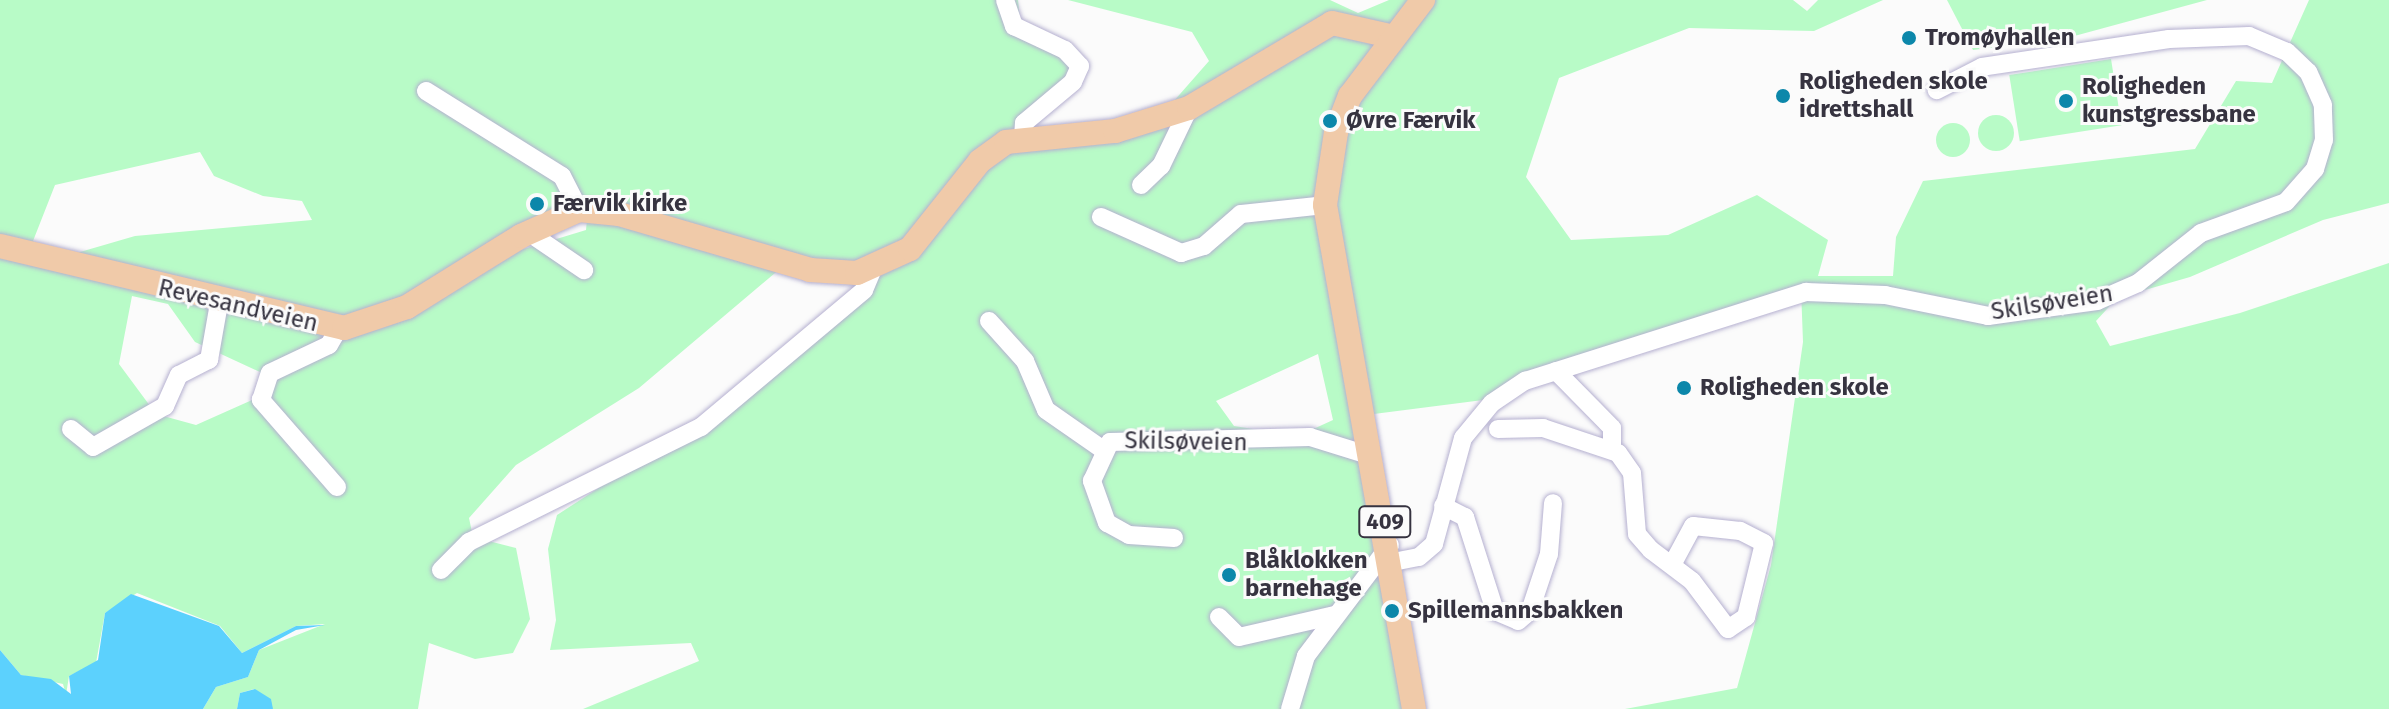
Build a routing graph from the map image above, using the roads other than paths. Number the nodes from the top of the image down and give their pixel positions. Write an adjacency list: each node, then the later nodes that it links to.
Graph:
1 (1005, 0): 9 (street)
2 (1423, 0): 4 (main road, 409)
3 (1324, 26): 4 (main road); 5 (main road); 8 (main road, Revesandveien)
4 (1390, 36): 5 (main road, 409)
5 (1373, 57): 11 (main road, 409)
6 (1937, 90): 21 (street, Skilsøveien)
7 (426, 91): 12 (street)
8 (1189, 108): 9 (main road, Revesandveien); 10 (street)
9 (1023, 137): 16 (main road, Revesandveien)
10 (1141, 185)
11 (1325, 205): 13 (street); 26 (main road, 409)
12 (579, 210): 14 (main road, Revesandveien); 16 (main road, Revesandveien)
13 (1101, 217)
14 (528, 232): 17 (street); 20 (main road, Revesandveien)
15 (0, 246): 18 (main road, Revesandveien)
16 (873, 269): 33 (street, Revesandveien)
17 (584, 270)
18 (219, 303): 20 (main road, Revesandveien); 22 (street)
19 (989, 321): 25 (street)
20 (339, 328): 27 (street)
21 (1556, 371): 24 (street); 29 (street, Skilsøveien)
22 (71, 429)
23 (1498, 429): 24 (street)
24 (1612, 448): 32 (street)
25 (1102, 449): 26 (street, Skilsøveien); 30 (street, Skilsøveien)
26 (1371, 456): 31 (main road, 409)
27 (337, 487)
28 (1553, 503): 29 (street)
29 (1443, 506): 31 (street, Skilsøveien)
30 (1174, 538)
31 (1391, 554): 34 (street); 37 (main road, 409)
32 (1672, 565): 32 (street)
33 (441, 570)
34 (1335, 615): 35 (street); 36 (street)
35 (1219, 617)
36 (1290, 709)
37 (1414, 709)

